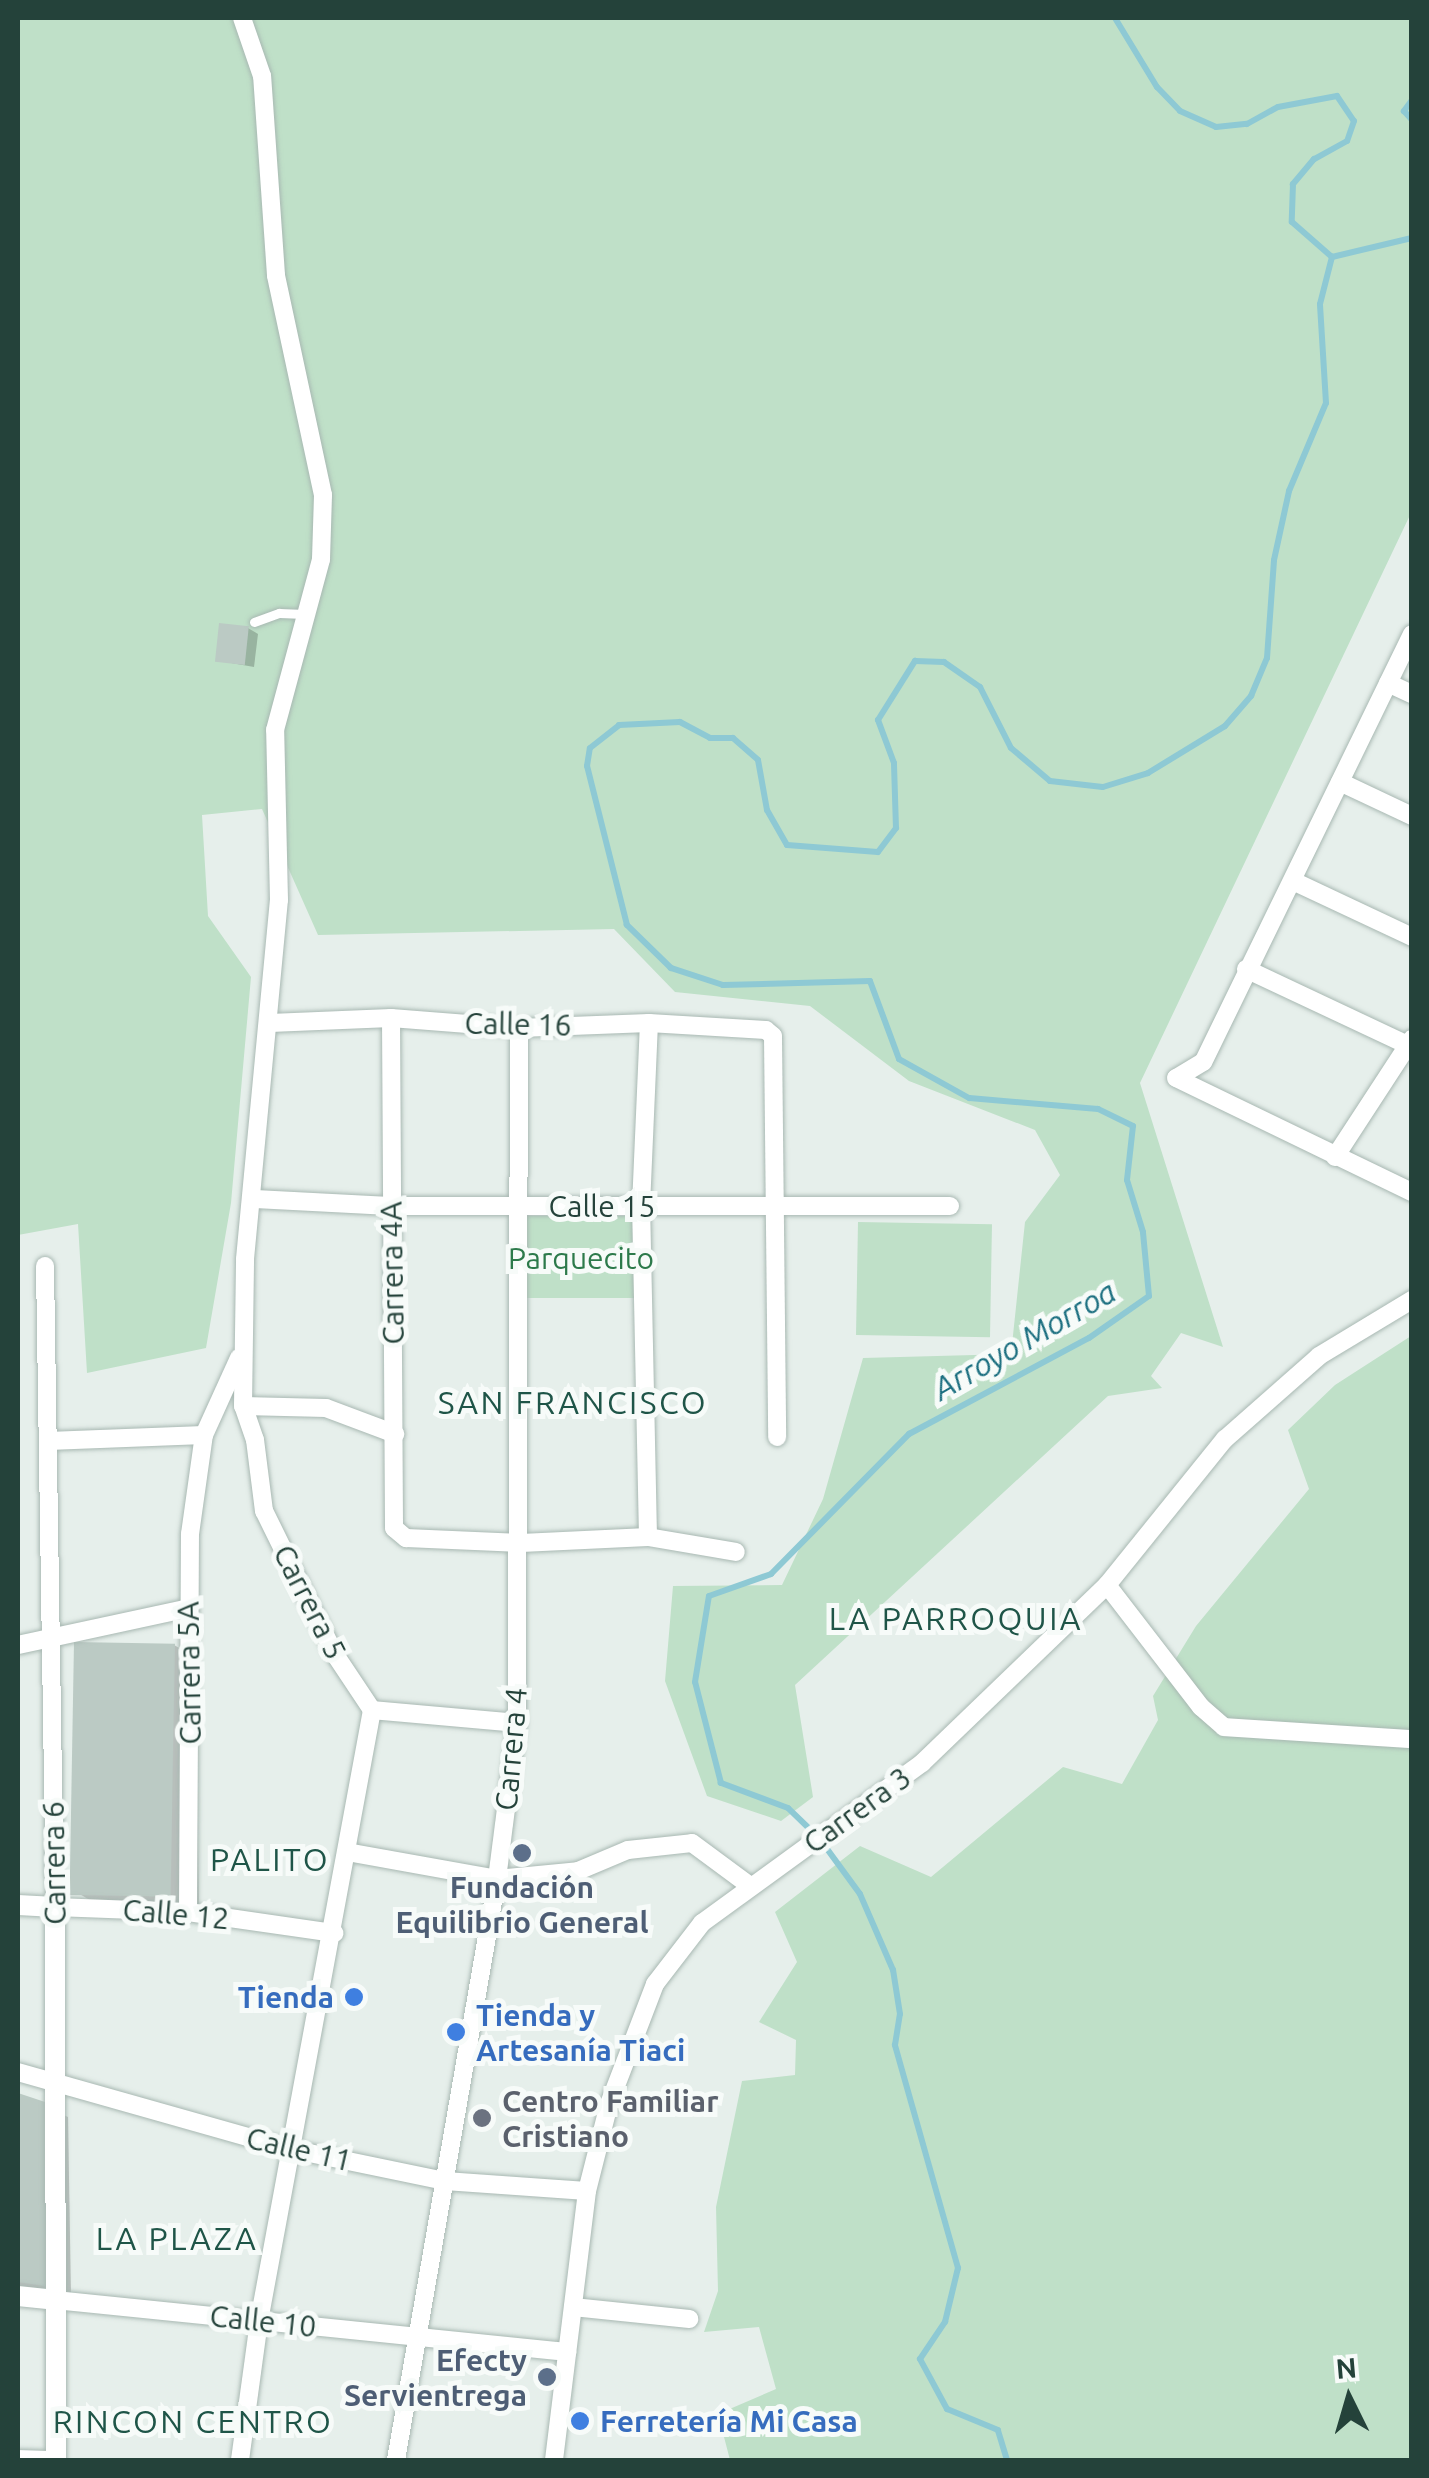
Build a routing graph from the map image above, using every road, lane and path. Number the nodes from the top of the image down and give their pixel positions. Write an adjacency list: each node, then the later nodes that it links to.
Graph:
1 (242, 18): 2 (street, Carrera 5)
2 (305, 614): 3 (lane); 14 (street, Carrera 5)
3 (254, 622)
4 (1412, 634): 5 (street)
5 (1388, 682): 6 (street); 7 (street)
6 (1412, 694)
7 (1340, 782): 8 (street); 9 (street)
8 (1412, 816)
9 (1293, 881): 10 (street); 11 (street)
10 (1412, 937)
11 (1246, 969): 16 (street); 17 (street)
12 (392, 1018): 14 (street, Calle 16); 15 (street, Calle 16); 20 (street, Carrera 4A)
13 (649, 1022): 15 (street, Calle 16); 22 (street); 23 (street, Calle 16)
14 (270, 1023): 19 (street, Carrera 5)
15 (519, 1028): 21 (street, Carrera 4)
16 (1410, 1044): 17 (street)
17 (1336, 1157): 18 (street)
18 (1412, 1192)
19 (254, 1199): 20 (street, Calle 15); 27 (street, Carrera 5)
20 (390, 1206): 21 (street, Calle 15); 29 (street, Carrera 4A)
21 (515, 1206): 22 (street, Calle 15); 34 (street, Carrera 4)
22 (641, 1206): 23 (street, Calle 15); 33 (street)
23 (773, 1206): 24 (street, Calle 15); 31 (street)
24 (950, 1206)
25 (44, 1266): 32 (street, Carrera 6)
26 (1412, 1300): 36 (street, Carrera 3)
27 (239, 1358): 28 (street, Carrera 5); 30 (street, Carrera 5A)
28 (243, 1406): 29 (street); 40 (street, Carrera 5)
29 (395, 1434): 34 (street, Carrera 4A)
30 (204, 1435): 32 (street); 37 (street, Carrera 5A)
31 (777, 1437)
32 (48, 1441): 38 (street, Carrera 6)
33 (648, 1538): 34 (street); 35 (street)
34 (521, 1543): 41 (street, Carrera 4)
35 (736, 1552)
36 (1107, 1585): 42 (street); 45 (street, Carrera 3)
37 (185, 1610): 38 (street); 48 (street, Carrera 5A)
38 (48, 1644): 39 (street); 47 (street, Carrera 6)
39 (18, 1645)
40 (372, 1710): 41 (street); 43 (street)
41 (517, 1723): 44 (street, Carrera 4)
42 (1412, 1739)
43 (347, 1852): 44 (street); 49 (street)
44 (498, 1879): 45 (street); 53 (street, Carrera 4)
45 (749, 1885): 54 (street, Carrera 3)
46 (18, 1905): 47 (street, Calle 12)
47 (55, 1906): 48 (street, Calle 12); 51 (street, Carrera 6)
48 (188, 1912): 49 (street, Calle 12)
49 (334, 1933): 52 (street)
50 (18, 2072): 51 (street, Calle 11)
51 (57, 2085): 52 (street, Calle 11); 56 (street, Carrera 6)
52 (290, 2149): 53 (street, Calle 11); 59 (street)
53 (445, 2181): 54 (street, Calle 11); 60 (street, Carrera 4)
54 (587, 2191): 57 (street, Carrera 3)
55 (18, 2296): 56 (street, Calle 10)
56 (55, 2300): 59 (street, Calle 10); 64 (street, Carrera 6)
57 (573, 2307): 58 (street); 61 (street, Carrera 3)
58 (689, 2318)
59 (259, 2321): 60 (street, Calle 10); 65 (street)
60 (417, 2337): 61 (street, Calle 10); 66 (street, Carrera 4)
61 (568, 2352): 67 (street, Carrera 3)
62 (18, 2459): 63 (street)
63 (47, 2460)
64 (56, 2460)
65 (240, 2460)
66 (396, 2460)
67 (554, 2460)

